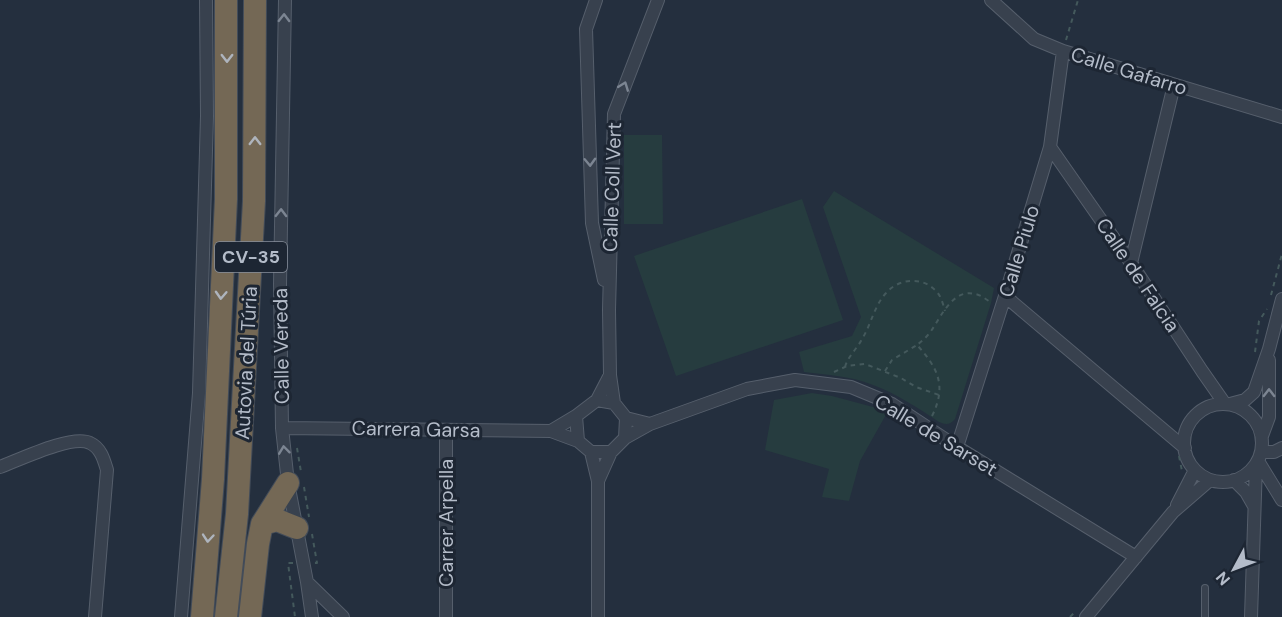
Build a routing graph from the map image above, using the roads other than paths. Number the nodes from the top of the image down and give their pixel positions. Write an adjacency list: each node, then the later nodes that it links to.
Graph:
1 (206, 0): 53 (street)
2 (226, 0): 54 (highway, Autovia del Túria / CV-35, one-way to 54)
3 (255, 0): 45 (highway, Autovia del Túria / CV-35, one-way to 3)
4 (285, 0): 24 (street, Calle Vereda, one-way to 4)
5 (596, 0): 15 (street, Calle Coll Vert, one-way to 15)
6 (658, 0): 15 (street, Calle Coll Vert, one-way to 6)
7 (991, 0): 8 (street, Calle Gafarro)
8 (1063, 51): 9 (street, Calle Gafarro); 11 (street, Calle Piulo)
9 (1174, 85): 10 (street, Calle Gafarro); 12 (street)
10 (1282, 117)
11 (1050, 147): 12 (street, Calle de Falcia); 13 (street, Calle Piulo)
12 (1131, 263): 20 (street, Calle de Falcia)
13 (1005, 296): 30 (street); 31 (street, Calle Piulo)
14 (1276, 298): 16 (street)
15 (609, 310): 17 (street, Calle Coll Vert)
16 (1269, 349): 20 (street); 27 (street, one-way to 16)
17 (610, 375): 18 (street, Calle Coll Vert); 19 (street, Calle Coll Vert)
18 (597, 400): 19 (street); 21 (street)
19 (614, 403): 22 (street)
20 (1228, 404): 27 (street); 30 (street)
21 (576, 416): 26 (street); 29 (street)
22 (626, 418): 23 (street); 28 (street)
23 (650, 424): 28 (street, Calle de Sarset); 31 (street, Calle de Sarset)
24 (282, 428): 25 (street, Carrera Garsa); 41 (street, Calle Vereda, one-way to 24)
25 (446, 430): 26 (street, Carrera Garsa); 60 (street, Carrer Arpella)
26 (551, 431): 29 (street, Carrera Garsa)
27 (1262, 436): 35 (street)
28 (626, 438): 34 (street)
29 (578, 441): 33 (street)
30 (1181, 445): 37 (street)
31 (957, 447): 48 (street, Calle de Sarset)
32 (1282, 448): 35 (street)
33 (591, 452): 34 (street); 40 (street)
34 (611, 452): 40 (street)
35 (1259, 459): 39 (street); 42 (street); 43 (street)
36 (0, 467): 52 (street)
37 (1195, 470): 38 (street); 44 (street)
38 (1210, 480): 39 (street); 44 (street)
39 (1234, 480): 43 (street)
40 (597, 481): 61 (street)
41 (288, 483): 46 (highway); 47 (street, Calle Vereda)
42 (1282, 500)
43 (1254, 506): 63 (street)
44 (1173, 512): 48 (street)
45 (237, 514): 55 (highway, Autovia del Túria / CV-35); 56 (highway)
46 (262, 524): 47 (highway); 57 (highway)
47 (297, 528): 49 (street, Calle Vereda)
48 (1136, 557): 51 (street)
49 (307, 582): 58 (street, Calle Vereda); 59 (street)
50 (1206, 588): 62 (lane)
51 (1082, 613)
52 (95, 617)
53 (181, 617)
54 (202, 617)
55 (226, 617)
56 (238, 617)
57 (250, 617)
58 (312, 617)
59 (344, 617)
60 (446, 617)
61 (598, 617)
62 (1205, 617)
63 (1251, 617)

